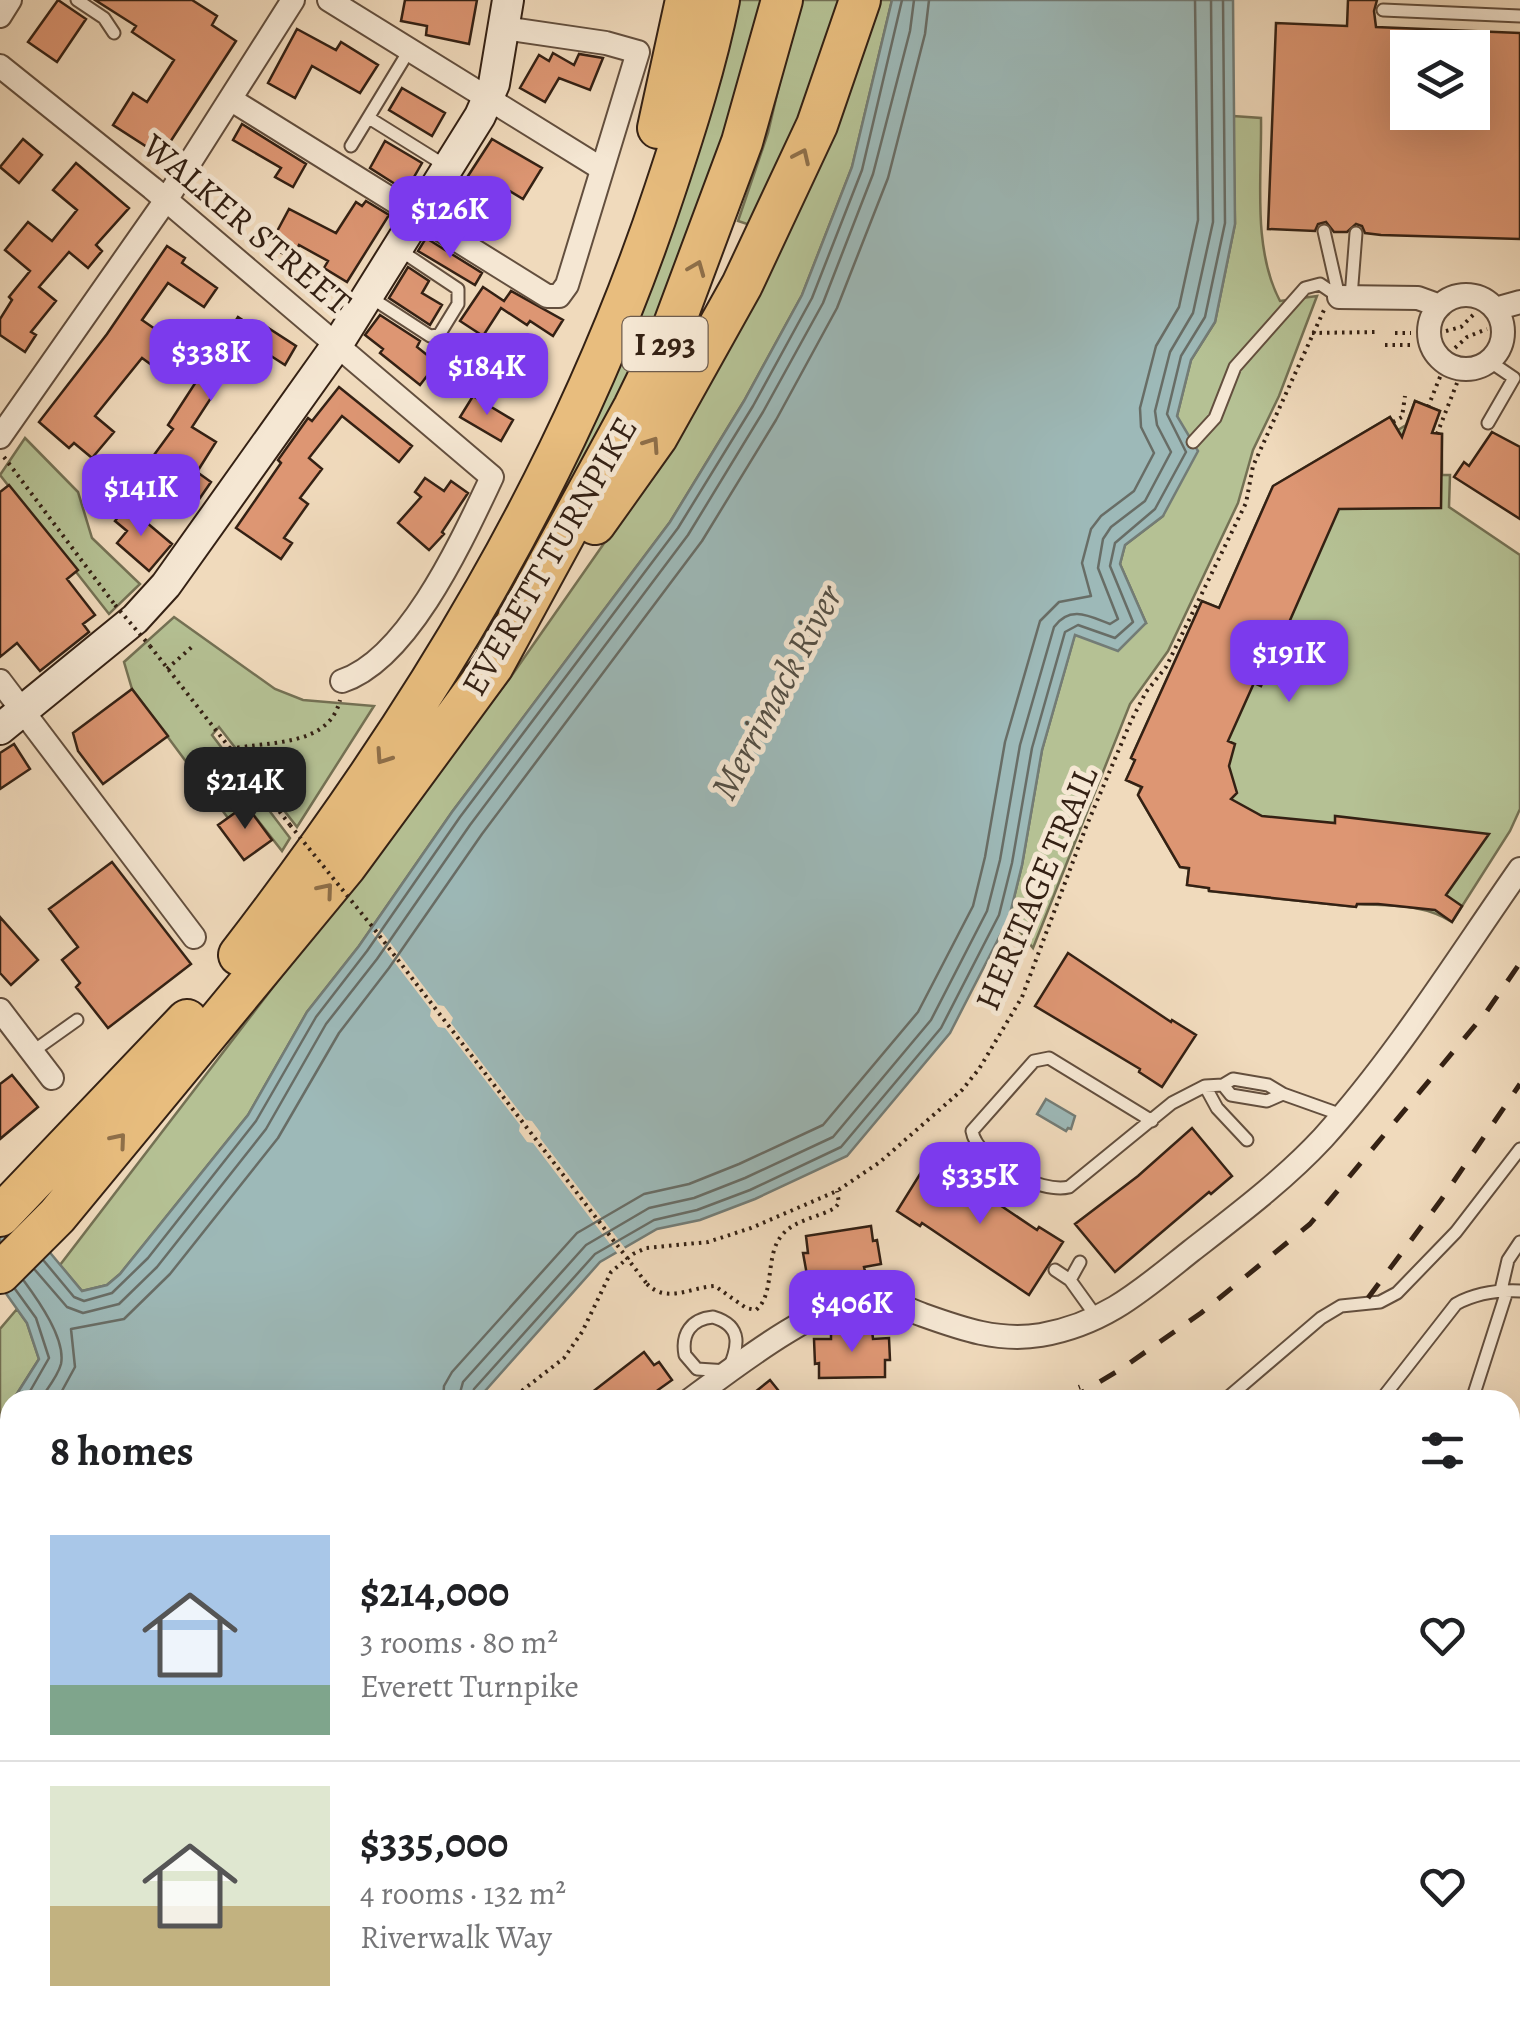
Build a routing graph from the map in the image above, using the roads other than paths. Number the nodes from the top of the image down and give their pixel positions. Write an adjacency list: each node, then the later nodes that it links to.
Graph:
1 (10, 0): 11 (street)
2 (77, 0): 13 (lane)
3 (293, 0): 17 (street)
4 (329, 0): 14 (street)
5 (686, 0): 38 (highway)
6 (719, 0): 38 (highway, EVERETT TURNPIKE / I 293)
7 (782, 0): 37 (highway, EVERETT TURNPIKE / I 293, one-way to 7)
8 (860, 0): 37 (highway, one-way to 8)
9 (1383, 10): 12 (lane)
10 (506, 14): 16 (main road); 21 (street)
11 (0, 16)
12 (1520, 16)
13 (114, 33)
14 (410, 49): 16 (street); 18 (lane)
15 (0, 66): 22 (street, WALKER STREET)
16 (490, 98): 20 (main road); 21 (street)
17 (230, 100): 22 (street); 23 (street)
18 (369, 118): 19 (lane); 20 (lane)
19 (351, 146)
20 (448, 167): 23 (main road)
21 (602, 169): 23 (street)
22 (166, 200): 32 (street, WALKER STREET); 35 (street)
23 (417, 216): 26 (main road)
24 (1324, 231): 28 (lane)
25 (1356, 233): 28 (lane)
26 (397, 248): 27 (main road); 27 (lane)
27 (368, 296): 32 (main road)
28 (1345, 297): 30 (street); 36 (lane)
29 (1520, 302): 31 (street)
30 (1440, 306): 31 (street); 33 (street)
31 (1486, 317): 33 (street)
32 (337, 345): 39 (street, WALKER STREET); 41 (main road)
33 (1489, 361): 34 (lane)
34 (1488, 423)
35 (0, 437)
36 (1193, 442)
37 (493, 666): 54 (highway, EVERETT TURNPIKE / I 293, one-way to 37)
38 (437, 676): 53 (highway, EVERETT TURNPIKE / I 293, one-way to 53)
39 (342, 680)
40 (0, 682): 41 (street)
41 (12, 720): 43 (street)
42 (1520, 869): 49 (street)
43 (194, 937)
44 (0, 1010): 46 (street)
45 (77, 1020): 46 (lane)
46 (32, 1052): 47 (street)
47 (52, 1078)
48 (1205, 1086): 49 (lane); 50 (lane); 51 (lane)
49 (1342, 1115): 62 (street)
50 (1152, 1121): 50 (lane)
51 (1247, 1140)
52 (1520, 1148): 65 (lane)
53 (0, 1216)
54 (57, 1216): 58 (highway, EVERETT TURNPIKE / I 293); 61 (highway)
55 (1520, 1242): 60 (lane)
56 (1080, 1262): 59 (lane)
57 (1056, 1270): 59 (lane)
58 (0, 1273)
59 (1070, 1280): 62 (lane)
60 (1509, 1291): 66 (lane); 67 (lane)
61 (0, 1308)
62 (1098, 1318): 63 (street)
63 (728, 1372): 63 (lane); 64 (street)
64 (704, 1390)
65 (1237, 1390)
66 (1390, 1390)
67 (1475, 1390)

